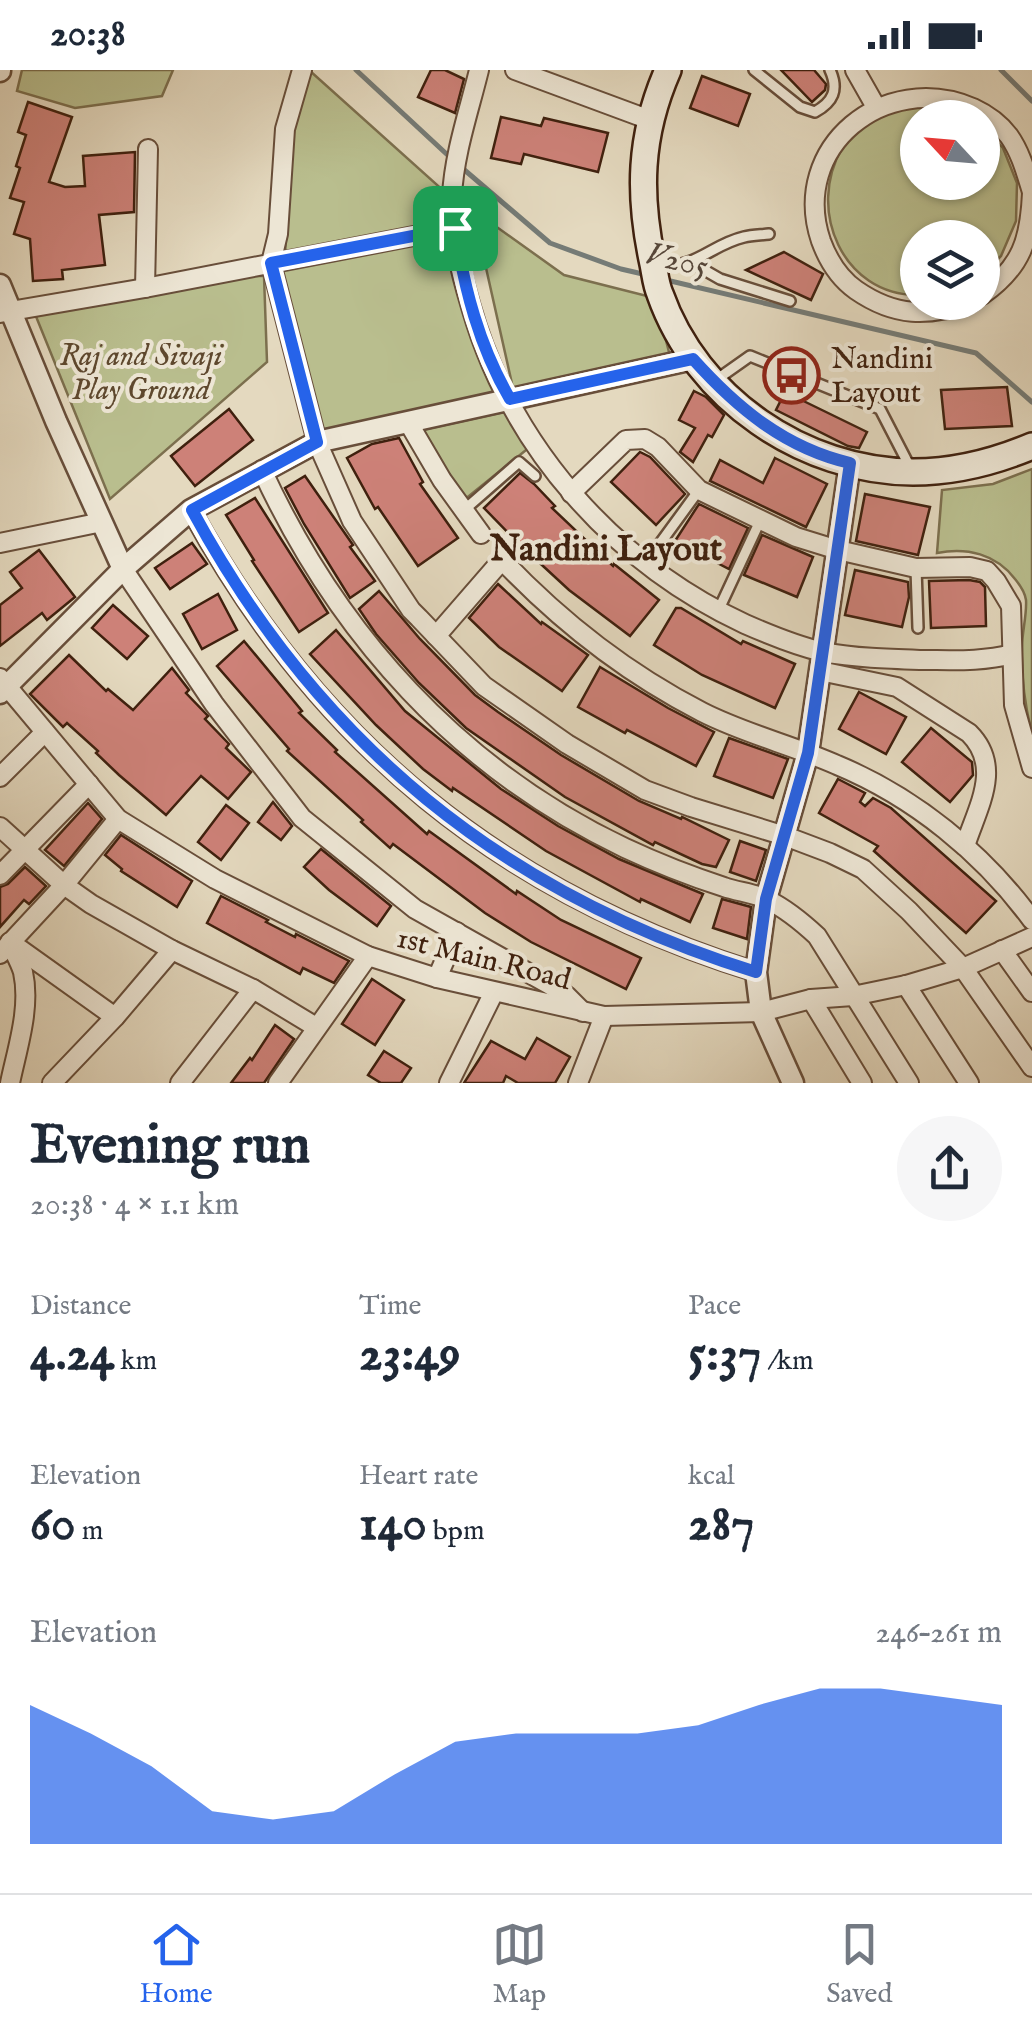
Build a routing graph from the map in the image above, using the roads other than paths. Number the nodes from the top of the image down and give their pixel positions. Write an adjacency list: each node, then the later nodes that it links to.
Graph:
1 (302, 70): 16 (street)
2 (479, 70): 14 (street)
3 (515, 70): 8 (street)
4 (668, 70): 10 (main road)
5 (754, 70): 6 (lane)
6 (830, 70)
7 (855, 70): 9 (street)
8 (570, 80): 10 (street)
9 (876, 106): 12 (street); 23 (street)
10 (650, 120): 18 (main road)
11 (148, 149): 21 (street)
12 (1026, 151): 13 (street)
13 (1032, 192): 19 (street)
14 (455, 228): 16 (street); 27 (street)
15 (769, 234): 17 (lane)
16 (271, 263): 21 (street); 29 (street)
17 (692, 263): 18 (lane); 22 (lane)
18 (656, 278): 25 (main road)
19 (1000, 281)
20 (0, 285): 24 (street)
21 (145, 288): 24 (street)
22 (790, 301)
23 (900, 310)
24 (6, 313): 40 (street)
25 (693, 359): 26 (main road); 27 (street)
26 (714, 382): 31 (main road); 33 (lane)
27 (510, 399): 28 (street); 36 (street)
28 (408, 422): 29 (street); 38 (street)
29 (317, 442): 32 (street); 49 (street)
30 (1032, 446): 33 (main road)
31 (850, 463): 33 (main road); 43 (street)
32 (262, 470): 37 (street); 65 (street)
33 (912, 472)
34 (536, 476): 38 (lane)
35 (700, 490): 36 (street); 39 (street); 44 (lane)
36 (571, 493): 44 (street)
37 (192, 510): 46 (street); 74 (street)
38 (463, 510): 41 (street)
39 (760, 521): 43 (street); 47 (lane)
40 (102, 522): 42 (street); 46 (street)
41 (481, 534)
42 (1, 540)
43 (838, 550): 45 (street); 51 (street)
44 (645, 564): 47 (street)
45 (916, 568): 48 (lane); 50 (street)
46 (124, 569): 52 (street); 67 (street)
47 (718, 611): 51 (street)
48 (918, 628)
49 (436, 636): 54 (street); 60 (street)
50 (1012, 654): 51 (street); 55 (street)
51 (822, 661): 54 (street); 61 (street)
52 (2, 686): 53 (street, 1st Main Road)
53 (45, 732): 56 (street); 57 (street, 1st Main Road)
54 (808, 753): 60 (street); 61 (street)
55 (1032, 768)
56 (0, 777)
57 (89, 784): 58 (street, 1st Main Road); 62 (street)
58 (118, 818): 64 (street); 72 (street, 1st Main Road)
59 (0, 827): 62 (street)
60 (785, 836): 65 (street); 73 (street)
61 (965, 846): 66 (street)
62 (24, 849): 63 (street); 64 (street)
63 (0, 875)
64 (64, 885): 69 (street); 70 (street)
65 (766, 899): 74 (street); 80 (street)
66 (1032, 920)
67 (457, 932): 75 (street); 82 (street)
68 (1032, 937): 71 (street, 1st Main Road)
69 (5, 948): 85 (street); 88 (street)
70 (172, 950): 77 (street); 85 (street)
71 (1002, 950): 73 (street, 1st Main Road); 79 (street)
72 (368, 956): 75 (street, 1st Main Road); 86 (street)
73 (964, 968): 76 (street, 1st Main Road); 87 (street)
74 (756, 972): 83 (street)
75 (437, 978): 78 (street, 1st Main Road)
76 (906, 984): 80 (street, 1st Main Road); 97 (street)
77 (254, 989): 86 (street); 90 (street)
78 (494, 992): 82 (street, 1st Main Road); 92 (street)
79 (1032, 992)
80 (853, 996): 81 (street, 1st Main Road); 96 (street)
81 (812, 999): 83 (street, 1st Main Road); 95 (street)
82 (583, 1012): 84 (street, 1st Main Road)
83 (761, 1012): 84 (street, 1st Main Road); 94 (street)
84 (604, 1016): 93 (street)
85 (115, 1018): 89 (street)
86 (316, 1027): 91 (street)
87 (1032, 1067)
88 (10, 1083)
89 (52, 1083)
90 (180, 1083)
91 (278, 1083)
92 (448, 1083)
93 (578, 1083)
94 (793, 1083)
95 (862, 1083)
96 (909, 1083)
97 (969, 1083)

